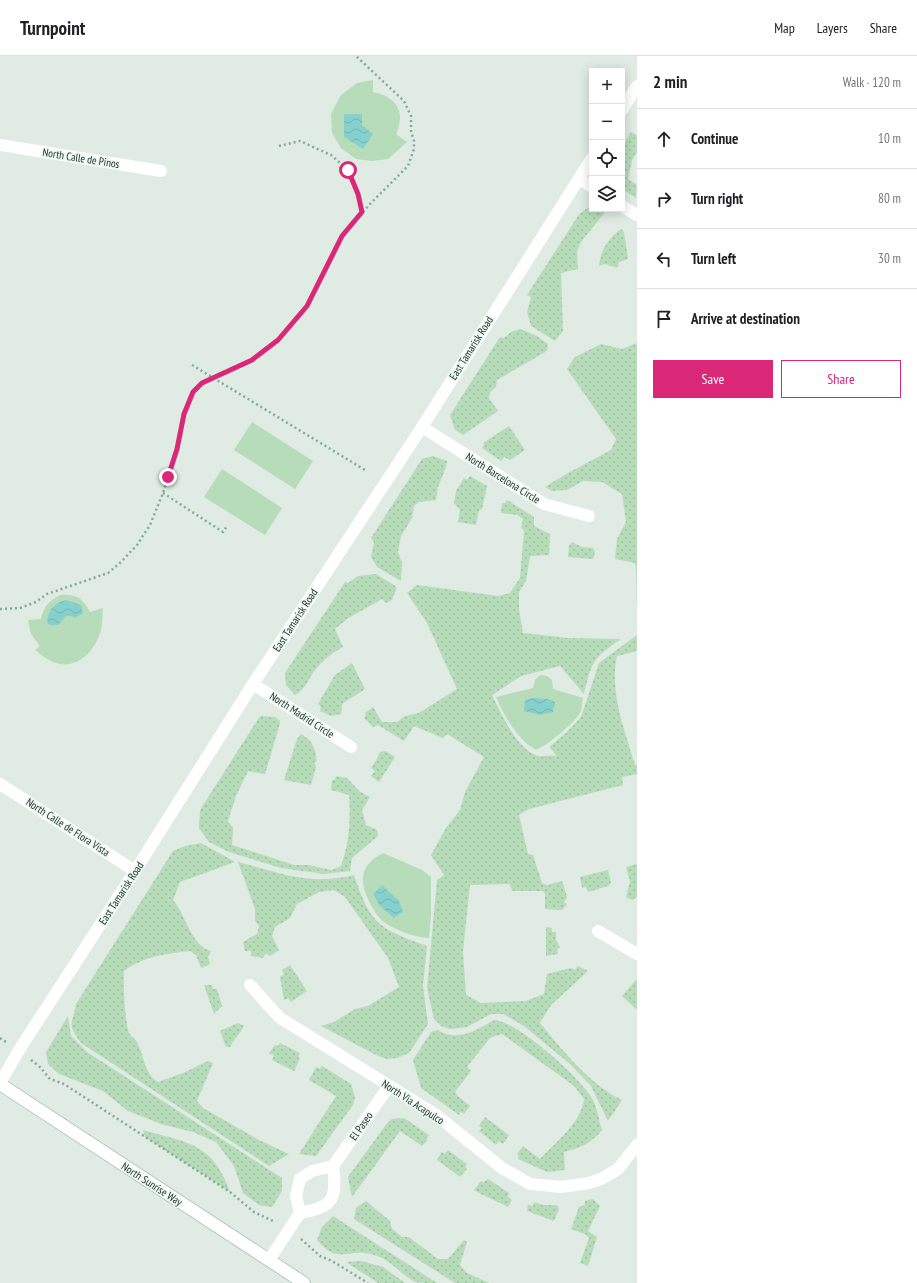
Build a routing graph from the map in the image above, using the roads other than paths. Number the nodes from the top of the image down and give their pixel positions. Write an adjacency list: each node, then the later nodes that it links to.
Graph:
1 (637, 86): 2 (street)
2 (625, 105)
3 (0, 145): 5 (street, North Calle de Pinos)
4 (589, 163): 6 (street, East Tamarisk Road)
5 (161, 171)
6 (579, 179): 7 (street); 10 (street, East Tamarisk Road)
7 (589, 185)
8 (625, 208): 9 (street)
9 (637, 215)
10 (422, 426): 11 (street, North Barcelona Circle); 12 (street, East Tamarisk Road)
11 (589, 516)
12 (253, 684): 13 (street, North Madrid Circle); 15 (street, East Tamarisk Road)
13 (351, 747)
14 (0, 784): 15 (street, North Calle de Flora Vista)
15 (135, 871): 19 (street, East Tamarisk Road)
16 (598, 931): 17 (street)
17 (637, 954)
18 (250, 985): 20 (street, North Via Acapulco)
19 (0, 1084): 24 (street, North Sunrise Way)
20 (389, 1086): 21 (street, North Via Acapulco); 22 (street, El Paseo)
21 (637, 1145)
22 (333, 1166): 23 (street); 23 (street)
23 (300, 1213): 24 (street)
24 (269, 1260): 25 (street, North Sunrise Way)
25 (304, 1283)

